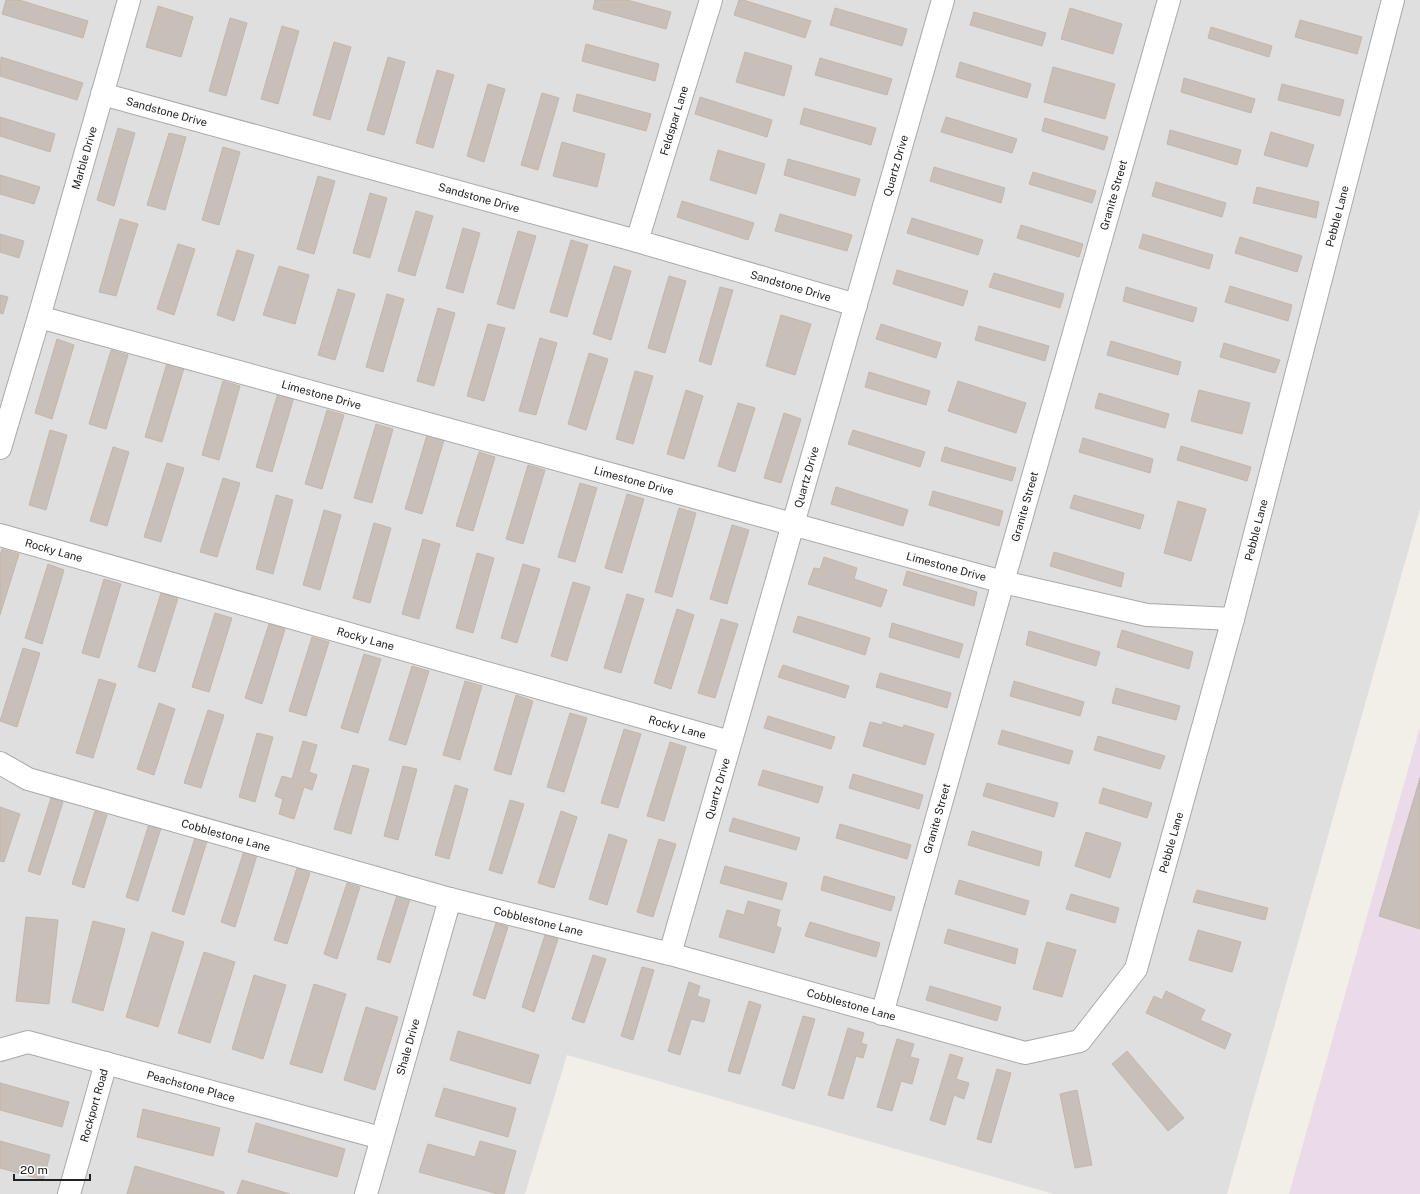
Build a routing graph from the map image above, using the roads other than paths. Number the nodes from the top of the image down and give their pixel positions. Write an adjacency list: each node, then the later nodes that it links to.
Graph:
1 (129, 0): 6 (street, Marble Drive)
2 (711, 0): 7 (street, Feldspar Lane)
3 (943, 0): 8 (street, Quartz Drive)
4 (1169, 0): 13 (street, Granite Street)
5 (1393, 0): 14 (street, Pebble Lane)
6 (102, 94): 7 (street, Sandstone Drive); 9 (street, Marble Drive)
7 (637, 240): 8 (street, Sandstone Drive)
8 (856, 305): 11 (street, Quartz Drive)
9 (39, 317): 10 (street); 11 (street, Limestone Drive)
10 (0, 448)
11 (793, 524): 13 (street, Limestone Drive); 15 (street, Quartz Drive)
12 (0, 535): 15 (street, Rocky Lane)
13 (1003, 582): 14 (street, Limestone Drive); 19 (street, Granite Street)
14 (1233, 619): 20 (street, Pebble Lane)
15 (730, 742): 18 (street, Quartz Drive)
16 (0, 763): 17 (street, Cobblestone Lane)
17 (450, 899): 18 (street, Cobblestone Lane); 23 (street, Shale Drive)
18 (670, 954): 19 (street, Cobblestone Lane)
19 (882, 1014): 20 (street, Cobblestone Lane)
20 (1080, 1041)
21 (0, 1050): 22 (street, Peachstone Place)
22 (106, 1063): 23 (street, Peachstone Place); 24 (street, Rockport Road)
23 (382, 1138): 25 (street, Shale Drive)
24 (69, 1194)
25 (366, 1194)

